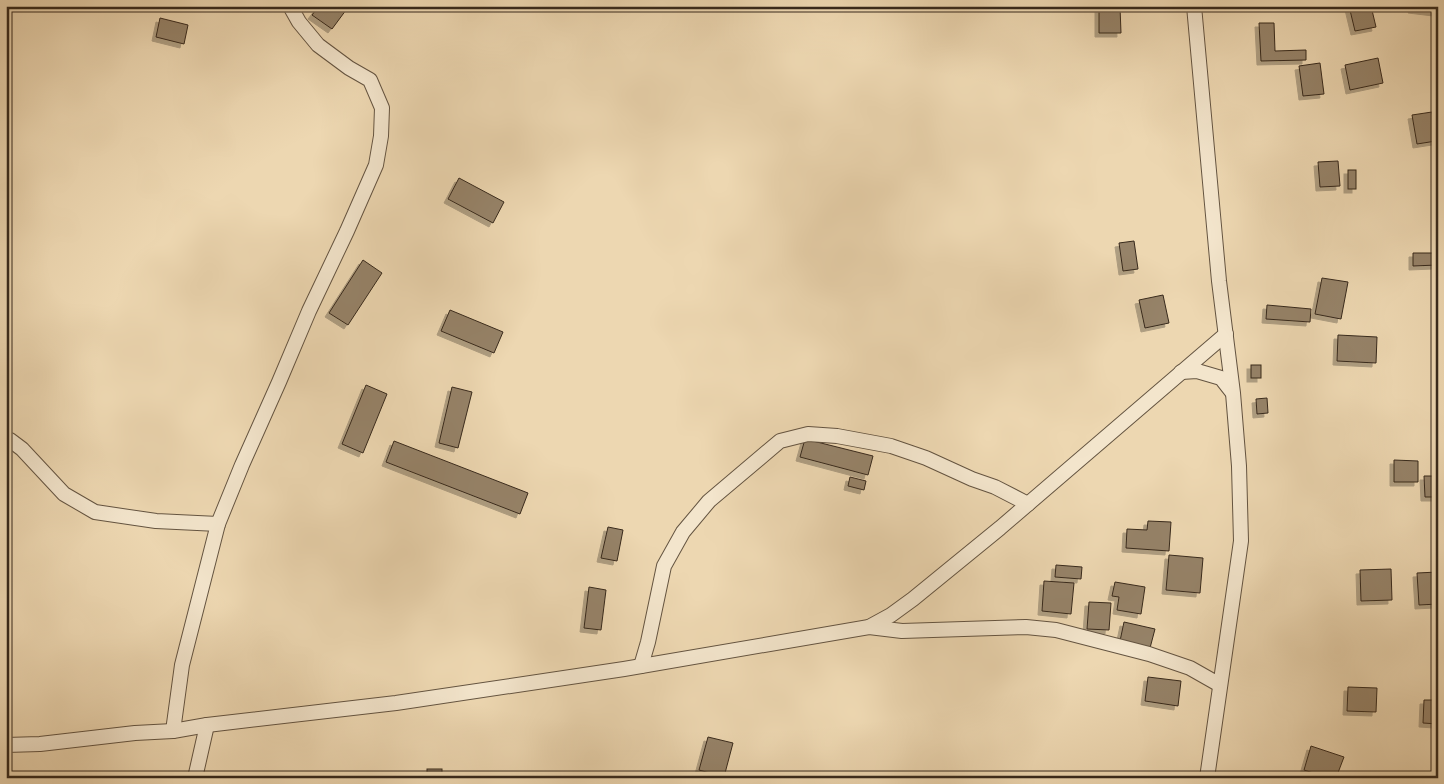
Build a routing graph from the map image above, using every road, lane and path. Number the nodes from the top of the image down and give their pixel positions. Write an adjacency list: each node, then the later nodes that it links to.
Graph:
1 (290, 6): 8 (street)
2 (1194, 6): 3 (street)
3 (1226, 334): 4 (street); 5 (street)
4 (1181, 372): 5 (street); 7 (street)
5 (1233, 392): 11 (street)
6 (6, 440): 8 (street)
7 (1028, 504): 9 (street); 10 (street)
8 (218, 524): 13 (street)
9 (869, 627): 10 (street); 11 (street)
10 (641, 666): 12 (street)
11 (1220, 685): 16 (street)
12 (207, 725): 13 (street); 15 (street)
13 (173, 732): 14 (street)
14 (6, 745)
15 (195, 778)
16 (1207, 778)

